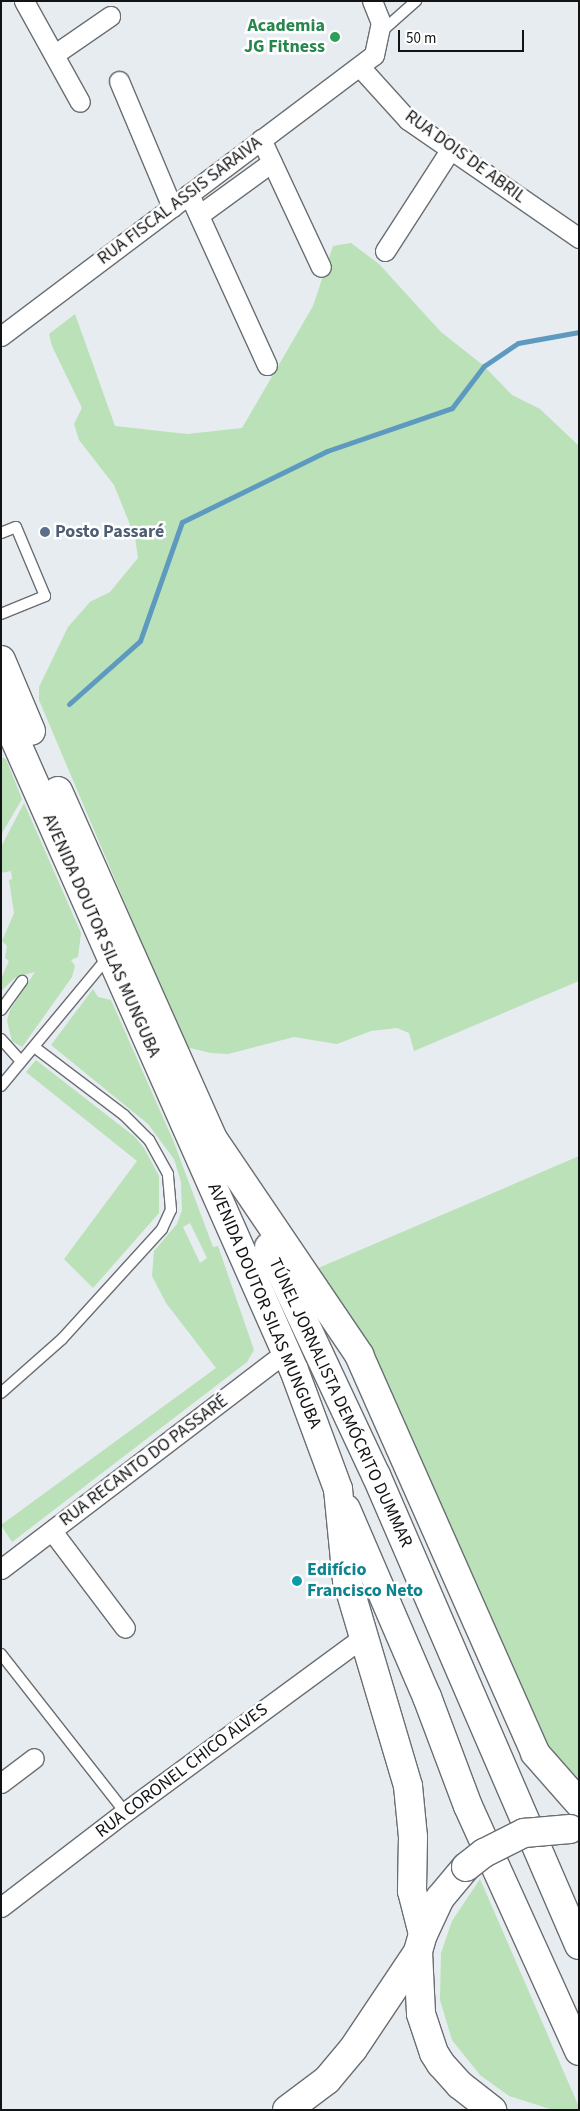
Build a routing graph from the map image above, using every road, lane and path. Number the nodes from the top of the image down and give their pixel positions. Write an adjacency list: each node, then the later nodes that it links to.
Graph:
1 (24, 1): 6 (street)
2 (372, 1): 5 (street)
3 (416, 1): 5 (lane)
4 (110, 16): 6 (street)
5 (380, 33): 7 (street, RUA FISCAL ASSIS SARAIVA)
6 (55, 54): 9 (street)
7 (360, 67): 10 (street, RUA FISCAL ASSIS SARAIVA); 11 (street, RUA DOIS DE ABRIL)
8 (119, 81): 14 (street)
9 (80, 102)
10 (261, 139): 12 (street); 13 (street, RUA FISCAL ASSIS SARAIVA)
11 (450, 150): 16 (street, RUA DOIS DE ABRIL); 17 (street)
12 (272, 162): 15 (street); 18 (street)
13 (189, 194): 14 (street, RUA FISCAL ASSIS SARAIVA); 15 (street)
14 (172, 207): 19 (street, RUA FISCAL ASSIS SARAIVA)
15 (199, 215): 20 (street)
16 (579, 238)
17 (385, 251)
18 (321, 267)
19 (1, 336)
20 (267, 365)
21 (1, 533): 22 (lane)
22 (1, 614)
23 (1, 660): 25 (main road, AVENIDA DOUTOR SILAS MUNGUBA)
24 (1, 708): 25 (main road, AVENIDA DOUTOR SILAS MUNGUBA)
25 (36, 765): 26 (main road, AVENIDA DOUTOR SILAS MUNGUBA); 34 (main road, AVENIDA DOUTOR SILAS MUNGUBA)
26 (109, 956): 30 (lane); 35 (main road, AVENIDA DOUTOR SILAS MUNGUBA)
27 (22, 981): 28 (lane)
28 (1, 1010)
29 (1, 1039): 31 (lane)
30 (34, 1047): 31 (lane); 36 (lane)
31 (21, 1062): 32 (lane)
32 (5, 1074): 33 (lane)
33 (1, 1086)
34 (213, 1139): 45 (main road, AVENIDA DOUTOR SILAS MUNGUBA); 50 (main road, TÚNEL JORNALISTA DEMÓCRITO DUMMAR)
35 (286, 1352): 37 (main road, AVENIDA DOUTOR SILAS MUNGUBA); 38 (street, RUA RECANTO DO PASSARÉ)
36 (1, 1393)
37 (338, 1489): 41 (main road, AVENIDA DOUTOR SILAS MUNGUBA); 51 (main road)
38 (52, 1531): 39 (street, RUA RECANTO DO PASSARÉ); 40 (street)
39 (1, 1569)
40 (125, 1628)
41 (365, 1636): 46 (street, RUA CORONEL CHICO ALVES); 49 (main road, AVENIDA DOUTOR SILAS MUNGUBA)
42 (1, 1654): 46 (lane)
43 (34, 1758): 44 (street)
44 (1, 1783)
45 (579, 1803)
46 (125, 1812): 48 (street, RUA CORONEL CHICO ALVES)
47 (574, 1829): 49 (main road, bridge)
48 (1, 1907)
49 (421, 1943): 52 (main road); 53 (main road, AVENIDA DOUTOR SILAS MUNGUBA)
50 (579, 1945)
51 (579, 2051)
52 (287, 2110)
53 (492, 2110)

